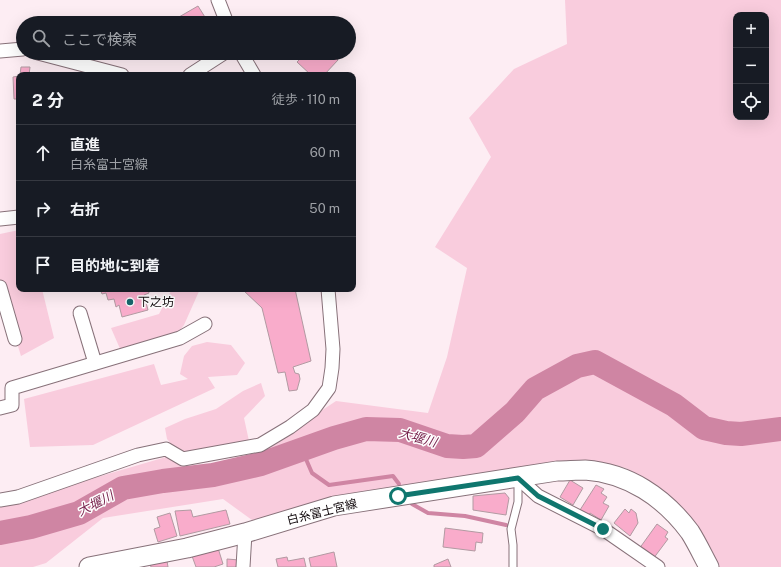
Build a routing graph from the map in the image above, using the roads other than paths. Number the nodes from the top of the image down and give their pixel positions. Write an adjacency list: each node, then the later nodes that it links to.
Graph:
1 (218, 0): 2 (street)
2 (224, 16)
3 (16, 50): 4 (street)
4 (0, 51)
5 (65, 60): 8 (street)
6 (213, 60): 9 (street)
7 (246, 60): 10 (street)
8 (111, 72)
9 (195, 72)
10 (252, 72)
11 (16, 217): 12 (street)
12 (0, 219)
13 (0, 287): 17 (street)
14 (328, 292): 21 (street)
15 (80, 313): 18 (street)
16 (205, 324): 18 (street)
17 (14, 339)
18 (95, 363): 19 (street)
19 (0, 408)
20 (518, 478): 22 (main road, 白糸富士宮線); 25 (lane); 26 (street); 27 (main road, 白糸富士宮線)
21 (0, 500)
22 (245, 533): 23 (main road, 白糸富士宮線); 24 (street)
23 (89, 567)
24 (243, 567)
25 (512, 567)
26 (658, 567)
27 (709, 567)

